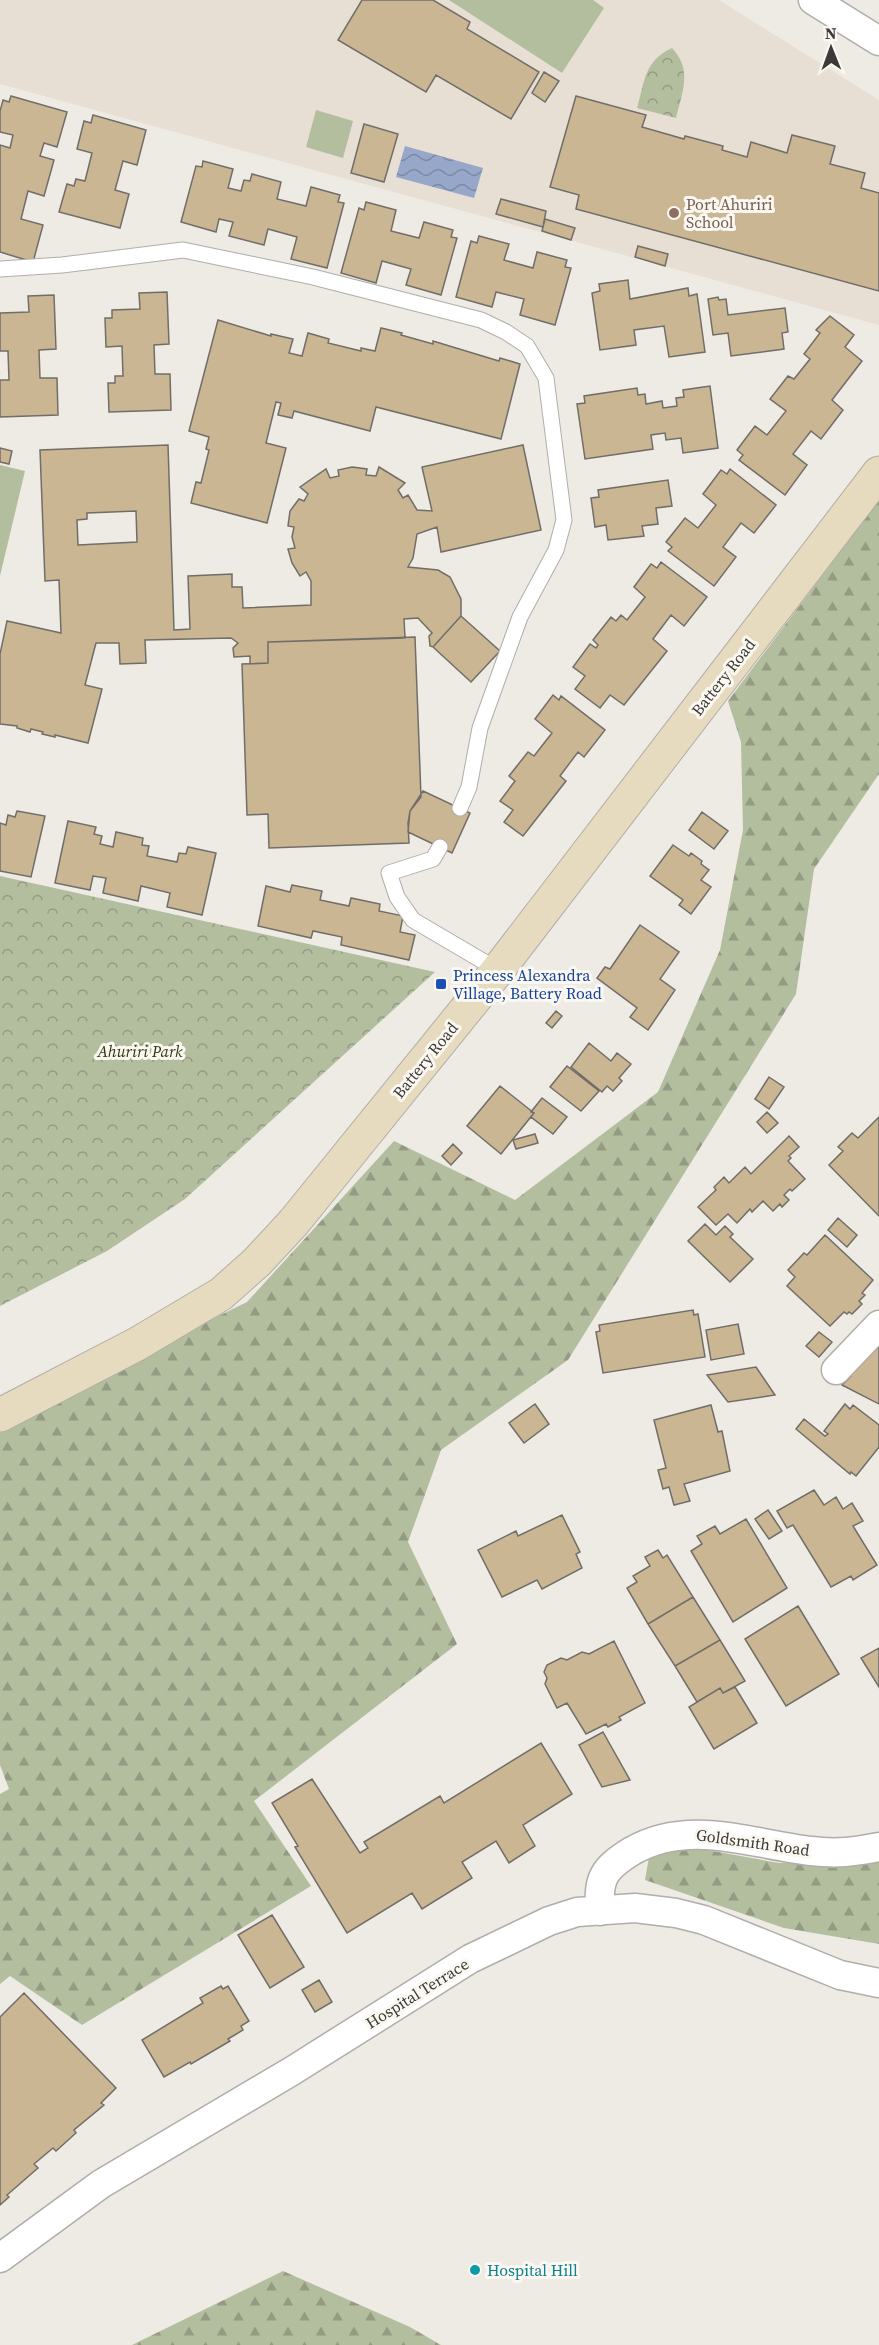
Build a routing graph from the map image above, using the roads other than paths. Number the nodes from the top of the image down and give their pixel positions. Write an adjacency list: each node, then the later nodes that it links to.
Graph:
1 (813, 0): 2 (street)
2 (879, 41)
3 (0, 269): 5 (lane)
4 (879, 473): 7 (street, Battery Road)
5 (460, 808)
6 (440, 847): 7 (lane)
7 (498, 970): 10 (street, Battery Road)
8 (879, 1325): 9 (street)
9 (836, 1370)
10 (0, 1415)
11 (879, 1847): 12 (street, Goldsmith Road)
12 (600, 1911): 13 (street, Hospital Terrace); 14 (street, Hospital Terrace)
13 (879, 1983)
14 (0, 2258)

